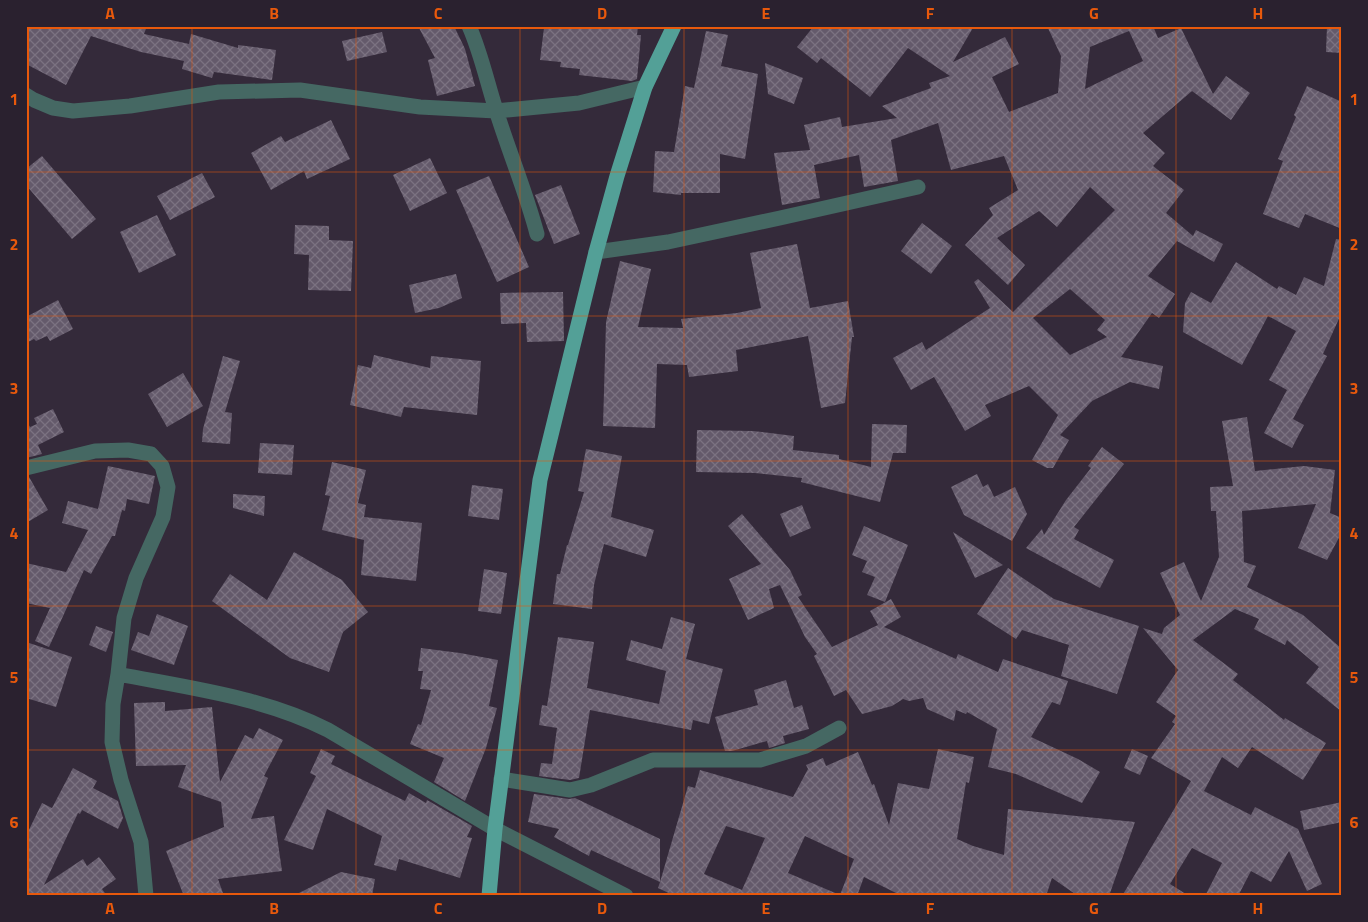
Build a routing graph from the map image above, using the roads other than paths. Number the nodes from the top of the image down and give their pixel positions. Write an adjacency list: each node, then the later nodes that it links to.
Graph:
1 (469, 26): 5 (street)
2 (674, 26): 3 (main road)
3 (645, 87): 5 (street); 8 (main road)
4 (26, 95): 5 (street)
5 (496, 111): 7 (street)
6 (918, 186): 8 (street)
7 (537, 234)
8 (596, 252): 12 (main road)
9 (26, 468): 10 (street)
10 (118, 674): 13 (street); 14 (street)
11 (839, 728): 12 (street)
12 (501, 779): 13 (main road)
13 (495, 829): 15 (main road); 16 (street)
14 (146, 896)
15 (489, 896)
16 (626, 896)

